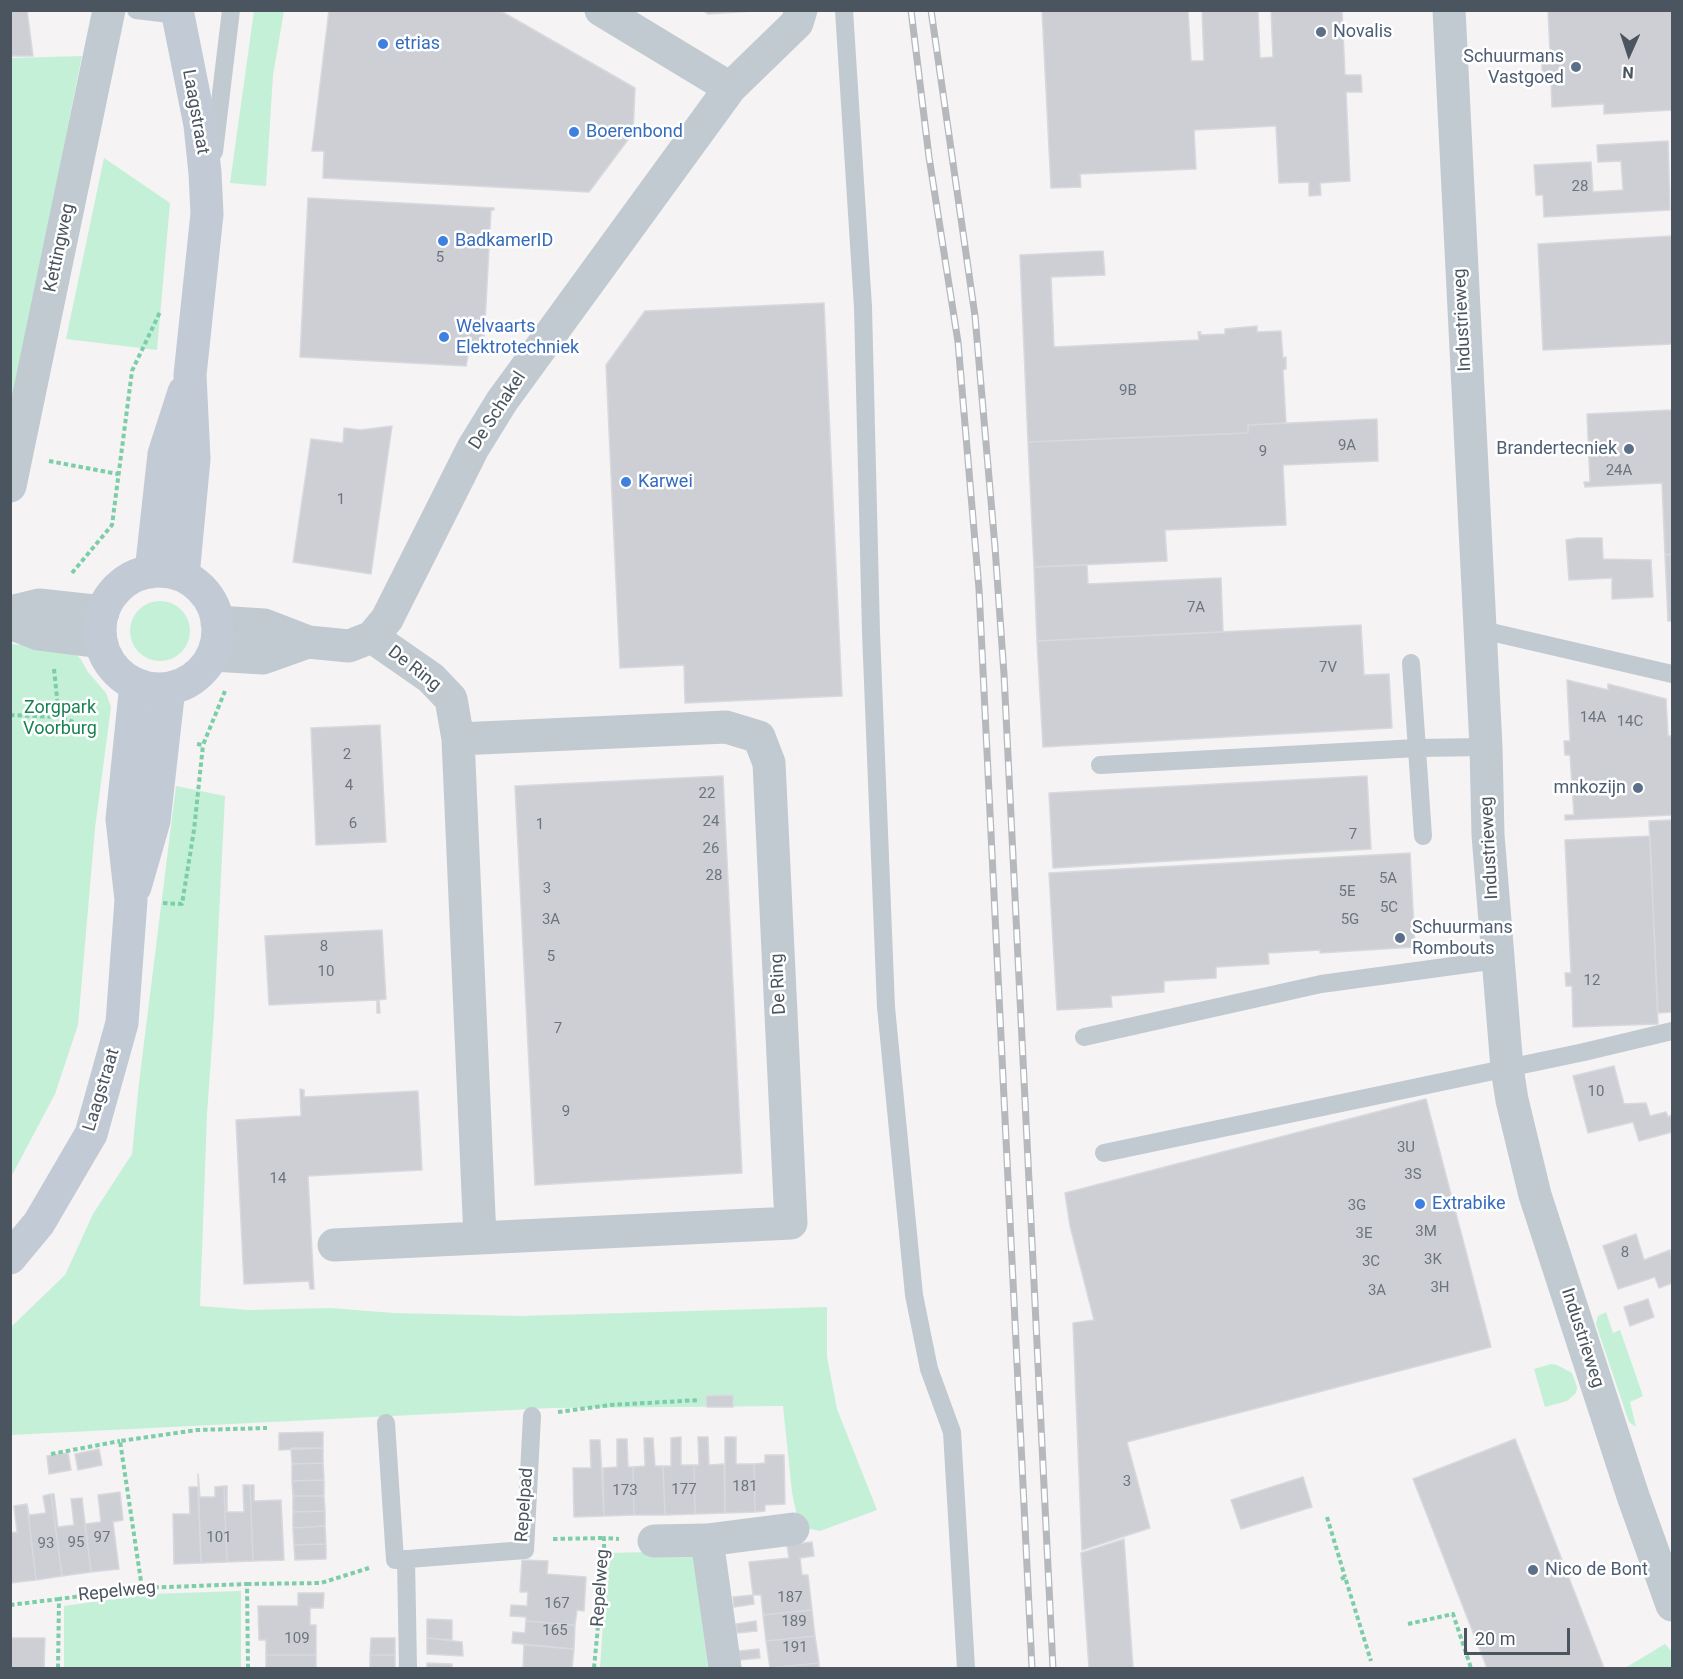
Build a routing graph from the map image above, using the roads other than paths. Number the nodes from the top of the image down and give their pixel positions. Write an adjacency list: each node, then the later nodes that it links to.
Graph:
1 (109, 10): 12 (street, Kettingweg)
2 (136, 10): 8 (lane)
3 (231, 10): 10 (lane, Laagstraat)
4 (601, 10): 9 (street)
5 (801, 10): 9 (street, De Schakel)
6 (844, 10): 50 (lane)
7 (1449, 10): 19 (street, Industrieweg)
8 (178, 13): 10 (main road, Laagstraat)
9 (730, 88): 20 (street, De Schakel)
10 (207, 214): 11 (main road, Laagstraat)
11 (190, 375): 13 (main road, Laagstraat); 14 (main road, Laagstraat)
12 (13, 471)
13 (151, 572): 14 (main road); 18 (main road)
14 (183, 576): 16 (main road)
15 (10, 612): 18 (street)
16 (217, 622): 21 (street); 22 (main road)
17 (10, 623): 18 (street)
18 (102, 627): 25 (main road)
19 (1478, 629): 24 (lane); 28 (street, Industrieweg)
20 (372, 637): 21 (street); 27 (street, De Ring)
21 (308, 642): 22 (street)
22 (213, 655): 26 (main road)
23 (1411, 663): 29 (lane)
24 (1672, 674)
25 (136, 684): 26 (main road); 32 (main road, Laagstraat)
26 (169, 688): 32 (main road, Laagstraat)
27 (458, 740): 38 (street, De Ring); 38 (street, De Ring)
28 (1486, 747): 29 (lane); 33 (street, Industrieweg)
29 (1417, 748): 30 (lane); 31 (lane)
30 (1100, 765)
31 (1423, 836)
32 (131, 900): 40 (main road, Laagstraat)
33 (1497, 960): 35 (lane); 36 (street, Industrieweg)
34 (1672, 1031): 36 (lane)
35 (1083, 1037)
36 (1507, 1068): 37 (lane); 47 (street, Industrieweg)
37 (1104, 1153)
38 (480, 1238): 39 (street, De Ring)
39 (334, 1245)
40 (10, 1258)
41 (531, 1420): 46 (lane, Repelpad)
42 (386, 1423): 46 (lane)
43 (793, 1529): 45 (street)
44 (654, 1540): 45 (street)
45 (707, 1540): 49 (street)
46 (401, 1559): 48 (lane)
47 (1672, 1605)
48 (408, 1668)
49 (725, 1668)
50 (966, 1668)

